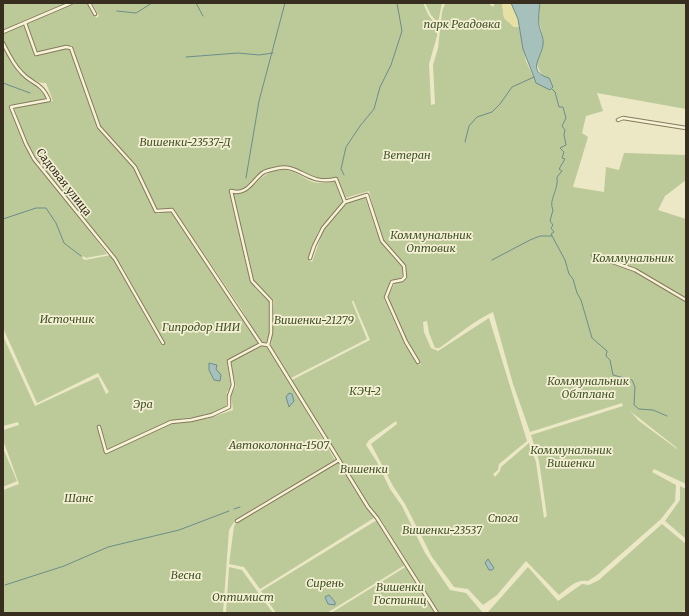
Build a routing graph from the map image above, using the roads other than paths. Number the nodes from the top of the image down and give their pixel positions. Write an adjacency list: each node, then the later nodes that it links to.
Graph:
1 (71, 3): 4 (street)
2 (89, 3): 3 (street)
3 (95, 14)
4 (25, 23): 5 (street); 14 (street)
5 (3, 32)
6 (3, 43): 13 (street, Садовая улица)
7 (618, 120): 8 (street)
8 (686, 128)
9 (344, 202): 11 (street); 15 (street); 16 (street)
10 (593, 255): 12 (street)
11 (310, 258)
12 (686, 300)
13 (163, 343)
14 (261, 344): 15 (street); 17 (street)
15 (268, 345): 18 (street)
16 (418, 362)
17 (98, 427)
18 (339, 460): 19 (street); 20 (street)
19 (237, 521)
20 (437, 613)

